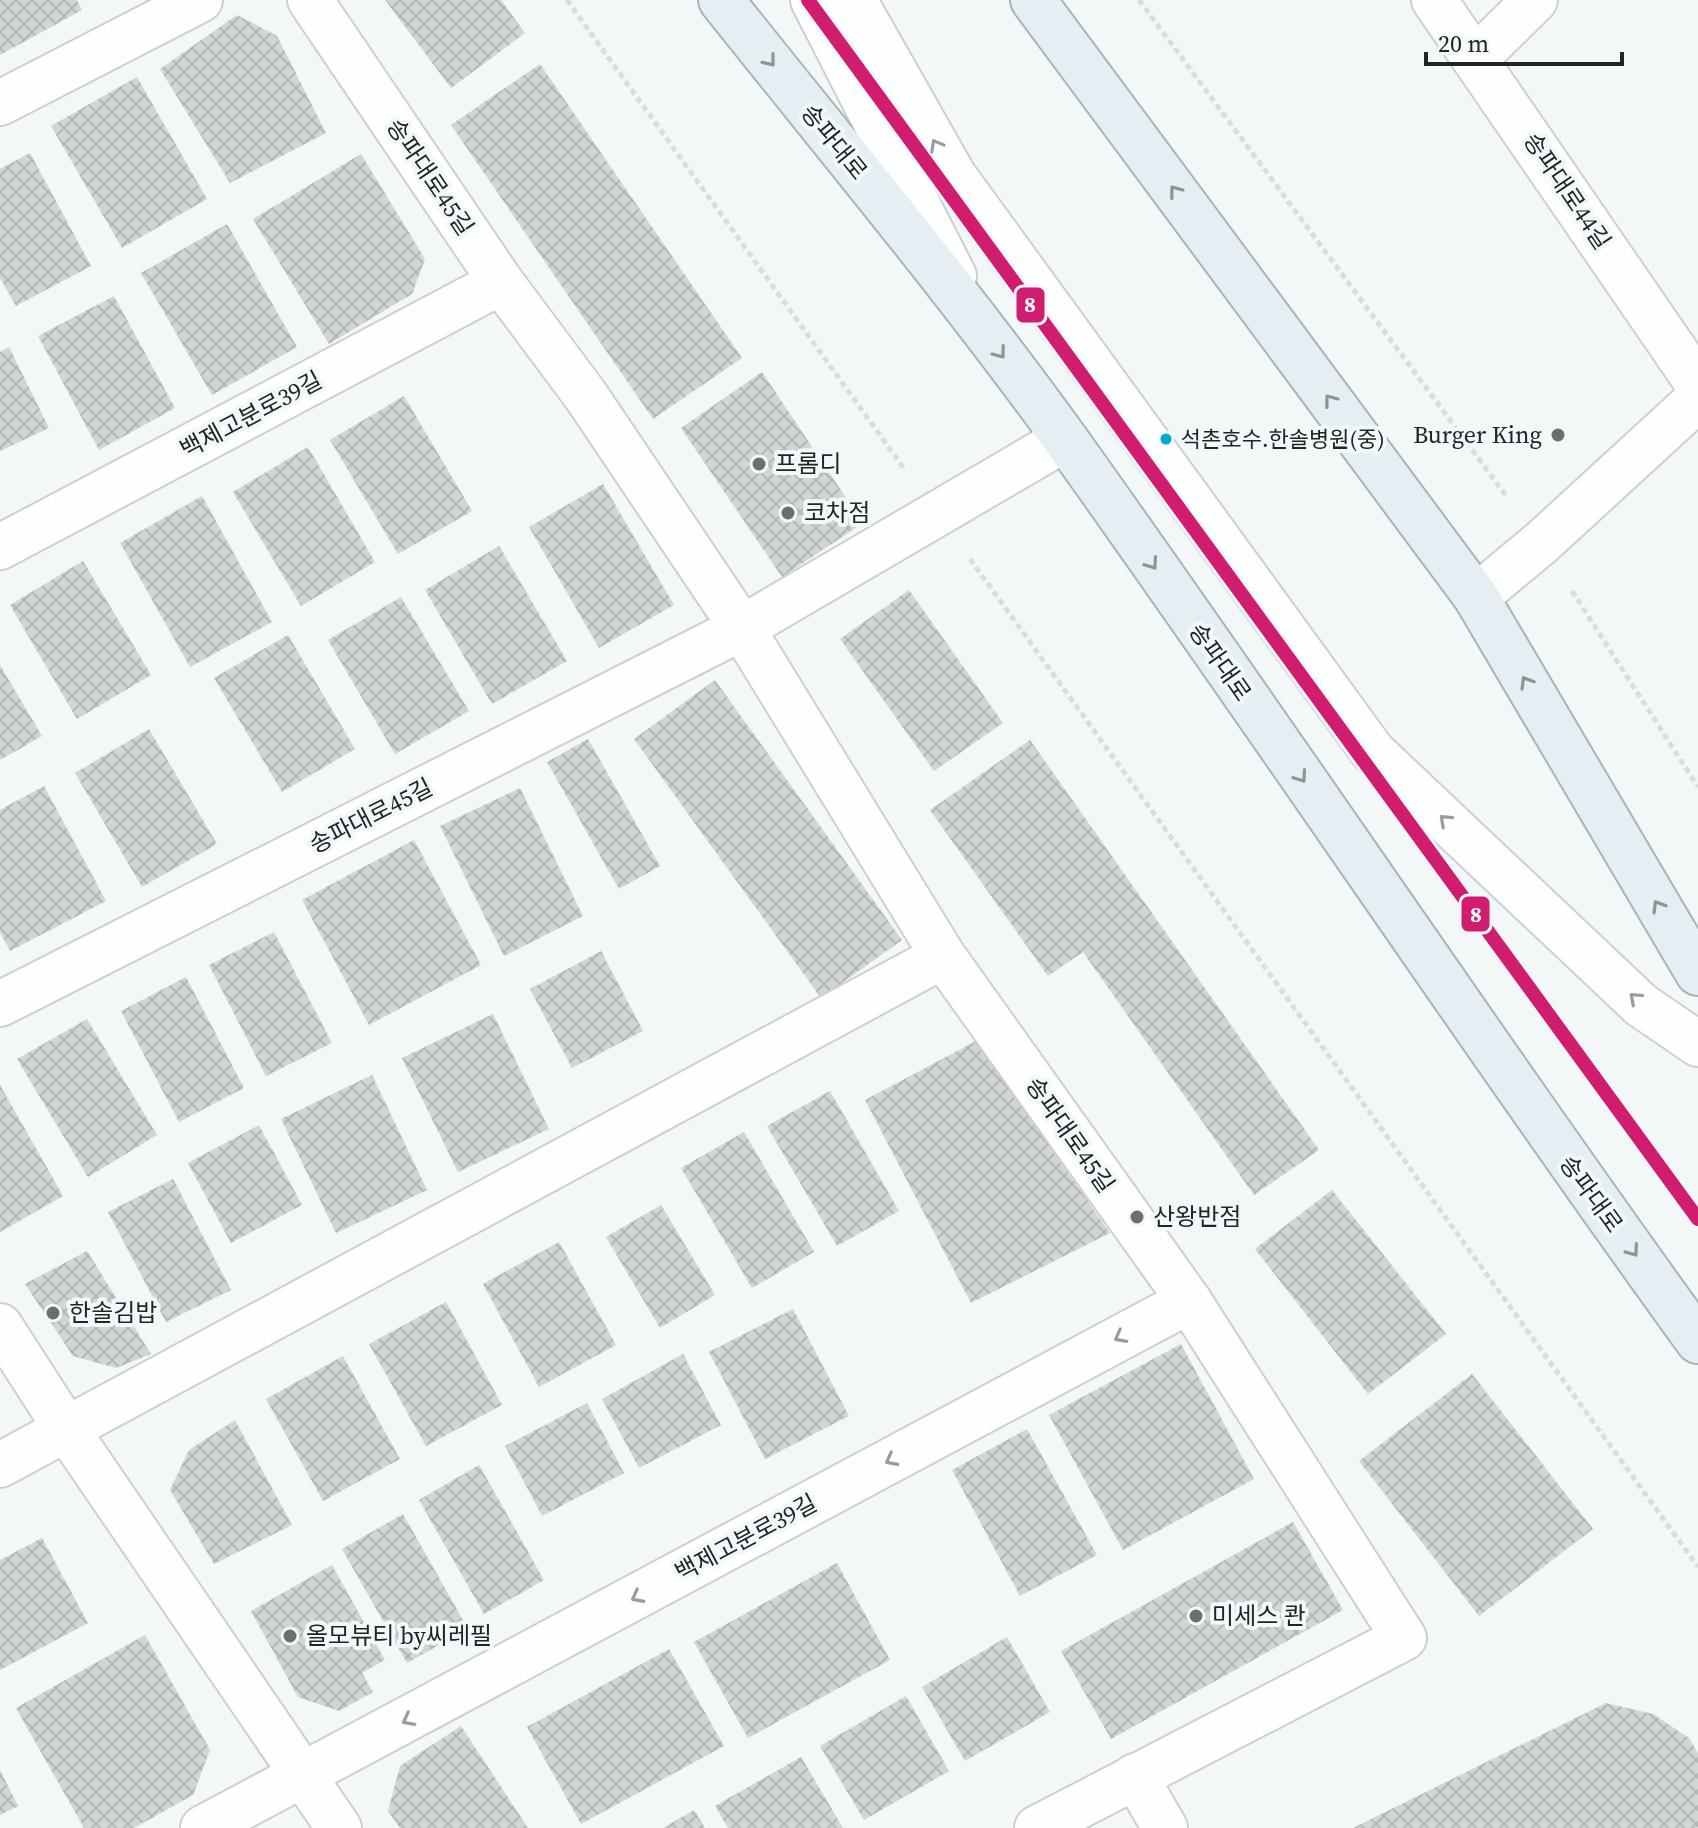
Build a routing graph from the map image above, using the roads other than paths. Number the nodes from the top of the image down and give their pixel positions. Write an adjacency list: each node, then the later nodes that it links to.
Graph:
1 (200, 0): 10 (street)
2 (310, 0): 11 (street, 송파대로45길)
3 (721, 0): 12 (main road, 송파대로, one-way to 12)
4 (813, 0): 12 (street)
5 (854, 0): 22 (street, one-way to 5)
6 (1033, 0): 17 (main road, one-way to 6)
7 (1434, 0): 9 (street, 송파대로44길)
8 (1535, 0): 9 (street)
9 (1476, 58): 13 (street, 송파대로44길)
10 (0, 103)
11 (501, 282): 16 (street, 백제고분로39길); 18 (street, 송파대로45길)
12 (975, 319): 15 (main road, 송파대로, one-way to 15)
13 (1698, 384)
14 (1698, 399): 17 (street)
15 (1065, 439): 18 (street, 송파대로45길); 25 (main road, 송파대로, one-way to 25)
16 (0, 547)
17 (1476, 597): 20 (main road, one-way to 17)
18 (742, 628): 19 (street, 송파대로45길); 21 (street, 송파대로45길)
19 (943, 956): 23 (street, 송파대로45길); 26 (street)
20 (1698, 973)
21 (0, 1004)
22 (1698, 1044)
23 (1189, 1301): 28 (street, 백제고분로39길, one-way to 28); 29 (street, 송파대로45길)
24 (0, 1326): 26 (street)
25 (1698, 1341)
26 (67, 1430): 27 (street); 28 (street)
27 (0, 1465)
28 (304, 1775): 30 (street, 백제고분로39길); 31 (street)
29 (1135, 1776): 32 (street); 33 (street)
30 (203, 1828)
31 (339, 1828)
32 (1037, 1828)
33 (1165, 1828)

